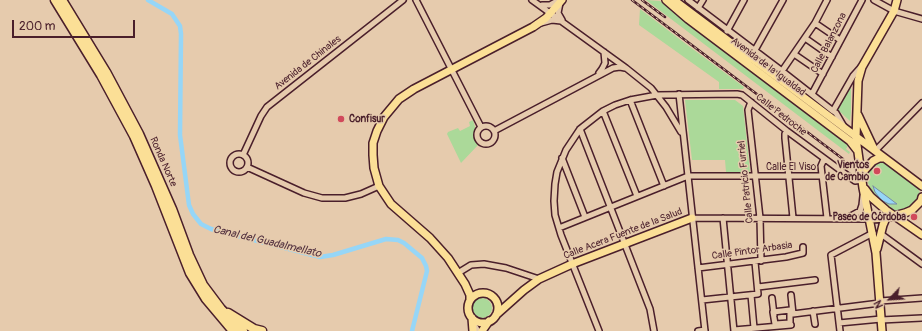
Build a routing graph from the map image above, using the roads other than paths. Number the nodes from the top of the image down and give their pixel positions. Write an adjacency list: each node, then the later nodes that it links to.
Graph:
1 (55, 0): 75 (highway, Ronda Norte)
2 (62, 0): 75 (highway, Ronda Norte)
3 (403, 0): 59 (street, Avenida de Chinales)
4 (416, 0): 37 (street)
5 (661, 0): 22 (main road)
6 (666, 0): 22 (main road, Avenida de la Igualdad)
7 (674, 0): 30 (main road, Avenida de la Igualdad)
8 (688, 0): 19 (street, Avenida de la Igualdad)
9 (702, 0): 19 (street)
10 (744, 0): 27 (street)
11 (783, 0): 31 (street)
12 (827, 0): 25 (street)
13 (862, 0): 29 (street, Calle Balanzona)
14 (874, 0): 20 (street)
15 (897, 0): 20 (main road)
16 (901, 0): 20 (main road)
17 (560, 1): 18 (street); 21 (main road); 24 (street)
18 (534, 2): 21 (street)
19 (698, 8): 27 (street, Avenida de la Igualdad)
20 (894, 11): 23 (street); 35 (main road)
21 (550, 13): 24 (street); 26 (main road)
22 (688, 19): 57 (main road, Avenida de la Igualdad)
23 (922, 19)
24 (564, 22): 26 (street); 32 (street)
25 (815, 22): 28 (street); 29 (street)
26 (540, 23): 37 (main road)
27 (727, 30): 30 (street, Avenida de la Igualdad); 31 (street, Avenida de la Igualdad)
28 (805, 38): 33 (street); 34 (street)
29 (840, 40): 34 (street, Calle Balanzona)
30 (736, 47): 52 (main road, Avenida de la Igualdad)
31 (755, 50): 38 (street, Avenida de la Igualdad)
32 (604, 52): 36 (street); 40 (street)
33 (794, 54): 38 (street); 39 (street)
34 (832, 57): 39 (street, Calle Balanzona)
35 (862, 67): 48 (street); 49 (main road)
36 (626, 68): 40 (street); 43 (street)
37 (452, 70): 50 (street); 69 (main road)
38 (782, 71): 42 (street, Avenida de la Igualdad)
39 (823, 74): 42 (street, Calle Balanzona)
40 (595, 77): 53 (street)
41 (679, 94): 43 (street, Calle Pedroche); 45 (street, Calle Pedroche); 55 (street)
42 (812, 94): 48 (street, Avenida de la Igualdad)
43 (657, 95): 44 (street, Calle Pedroche); 55 (street)
44 (630, 100): 47 (street, Calle Pedroche); 70 (street)
45 (751, 102): 54 (street, Calle Pedroche); 65 (street, Calle Patricio Furriel)
46 (922, 103): 58 (street)
47 (603, 111): 51 (street, Calle Pedroche); 72 (street)
48 (833, 111): 52 (street, Avenida de la Igualdad)
49 (857, 113): 56 (main road); 58 (main road)
50 (481, 127): 53 (street); 53 (street)
51 (580, 129): 60 (street, Calle Pedroche); 74 (street)
52 (845, 129): 56 (main road, Avenida de la Igualdad)
53 (494, 131)
54 (787, 131): 62 (street, Calle Pedroche); 66 (street)
55 (683, 136): 64 (street)
56 (856, 138): 57 (main road); 58 (main road, Avenida de la Igualdad)
57 (858, 150): 68 (main road)
58 (875, 151): 61 (main road, Avenida de la Igualdad)
59 (243, 155): 63 (street); 63 (street)
60 (562, 158): 77 (street); 86 (street, Calle Pedroche)
61 (884, 158): 68 (main road); 71 (main road, Avenida de la Igualdad)
62 (824, 159): 67 (street); 68 (street, Calle Pedroche)
63 (247, 167): 69 (street)
64 (688, 176): 65 (street, Calle El Viso); 70 (street); 78 (street)
65 (755, 176): 66 (street, Calle El Viso); 80 (street, Calle Patricio Furriel)
66 (788, 176): 67 (street, Calle El Viso); 81 (street)
67 (822, 176): 82 (street)
68 (863, 180): 76 (main road); 83 (street); 85 (main road)
69 (379, 186): 100 (main road)
70 (664, 186): 72 (street)
71 (922, 187)
72 (637, 196): 74 (street)
73 (922, 200): 76 (main road)
74 (611, 207): 77 (street); 90 (street)
75 (169, 211): 93 (highway, Ronda Norte)
76 (895, 216): 84 (main road); 89 (main road)
77 (586, 217): 86 (street)
78 (692, 218): 79 (street, Calle Acera Fuente de la Salud); 90 (main road, Calle Acera Fuente de la Salud); 99 (street)
79 (723, 218): 80 (street, Calle Acera Fuente de la Salud); 98 (street)
80 (760, 218): 81 (street, Calle Acera Fuente de la Salud); 94 (street, Calle Patricio Furriel)
81 (794, 218): 82 (street, Calle Acera Fuente de la Salud)
82 (827, 218): 83 (street, Calle Acera Fuente de la Salud)
83 (848, 218): 85 (street, Calle Acera Fuente de la Salud)
84 (886, 218): 85 (main road); 88 (main road)
85 (871, 219): 87 (main road)
86 (559, 228): 97 (street, Calle Pedroche)
87 (873, 233): 92 (main road); 116 (street)
88 (881, 234): 92 (main road); 96 (street)
89 (922, 235)
90 (625, 243): 97 (main road, Calle Acera Fuente de la Salud); 137 (street)
91 (803, 247): 94 (street, Calle Pintor Arbasia)
92 (876, 253): 115 (main road)
93 (186, 256): 117 (highway, Ronda Norte); 132 (highway, Ronda Norte)
94 (761, 261): 95 (street, Calle Pintor Arbasia)
95 (755, 262): 98 (street, Calle Pintor Arbasia); 104 (street)
96 (922, 263)
97 (572, 264): 101 (main road, Calle Acera Fuente de la Salud); 136 (street, Calle Pedroche)
98 (727, 265): 99 (street, Calle Pintor Arbasia); 108 (street)
99 (698, 268): 113 (street)
100 (458, 273): 101 (street); 103 (main road)
101 (539, 279): 114 (main road, Calle Acera Fuente de la Salud)
102 (815, 280): 104 (street)
103 (465, 284): 105 (main road); 112 (main road)
104 (758, 287): 106 (street)
105 (479, 294): 111 (main road); 112 (main road)
106 (751, 295): 108 (street); 130 (street)
107 (791, 295): 120 (street)
108 (730, 298): 113 (street); 140 (street)
109 (772, 298): 119 (street)
110 (922, 298): 115 (street)
111 (494, 299): 114 (main road); 121 (main road)
112 (470, 300): 126 (main road)
113 (702, 300): 139 (street)
114 (512, 301): 121 (main road, Calle Acera Fuente de la Salud)
115 (880, 302): 116 (street); 123 (main road)
116 (837, 308): 118 (street); 125 (street)
117 (221, 309): 131 (highway); 133 (highway, Ronda Norte)
118 (813, 311): 120 (street); 128 (street)
119 (773, 312): 129 (street); 129 (street)
120 (793, 314): 127 (street)
121 (496, 315): 124 (main road)
122 (922, 318): 123 (street)
123 (881, 320): 125 (street); 143 (main road)
124 (490, 321): 126 (main road); 135 (main road)
125 (839, 323): 142 (street)
126 (473, 324): 134 (street)
127 (791, 324): 129 (street); 141 (street)
128 (815, 324)
129 (775, 325): 130 (street)
130 (754, 328): 140 (street)
131 (254, 330)
132 (233, 331)
133 (243, 331)
134 (478, 331)
135 (482, 331)
136 (599, 331)
137 (654, 331)
138 (698, 331): 139 (street)
139 (705, 331)
140 (734, 331)
141 (791, 331)
142 (840, 331)
143 (882, 331)

